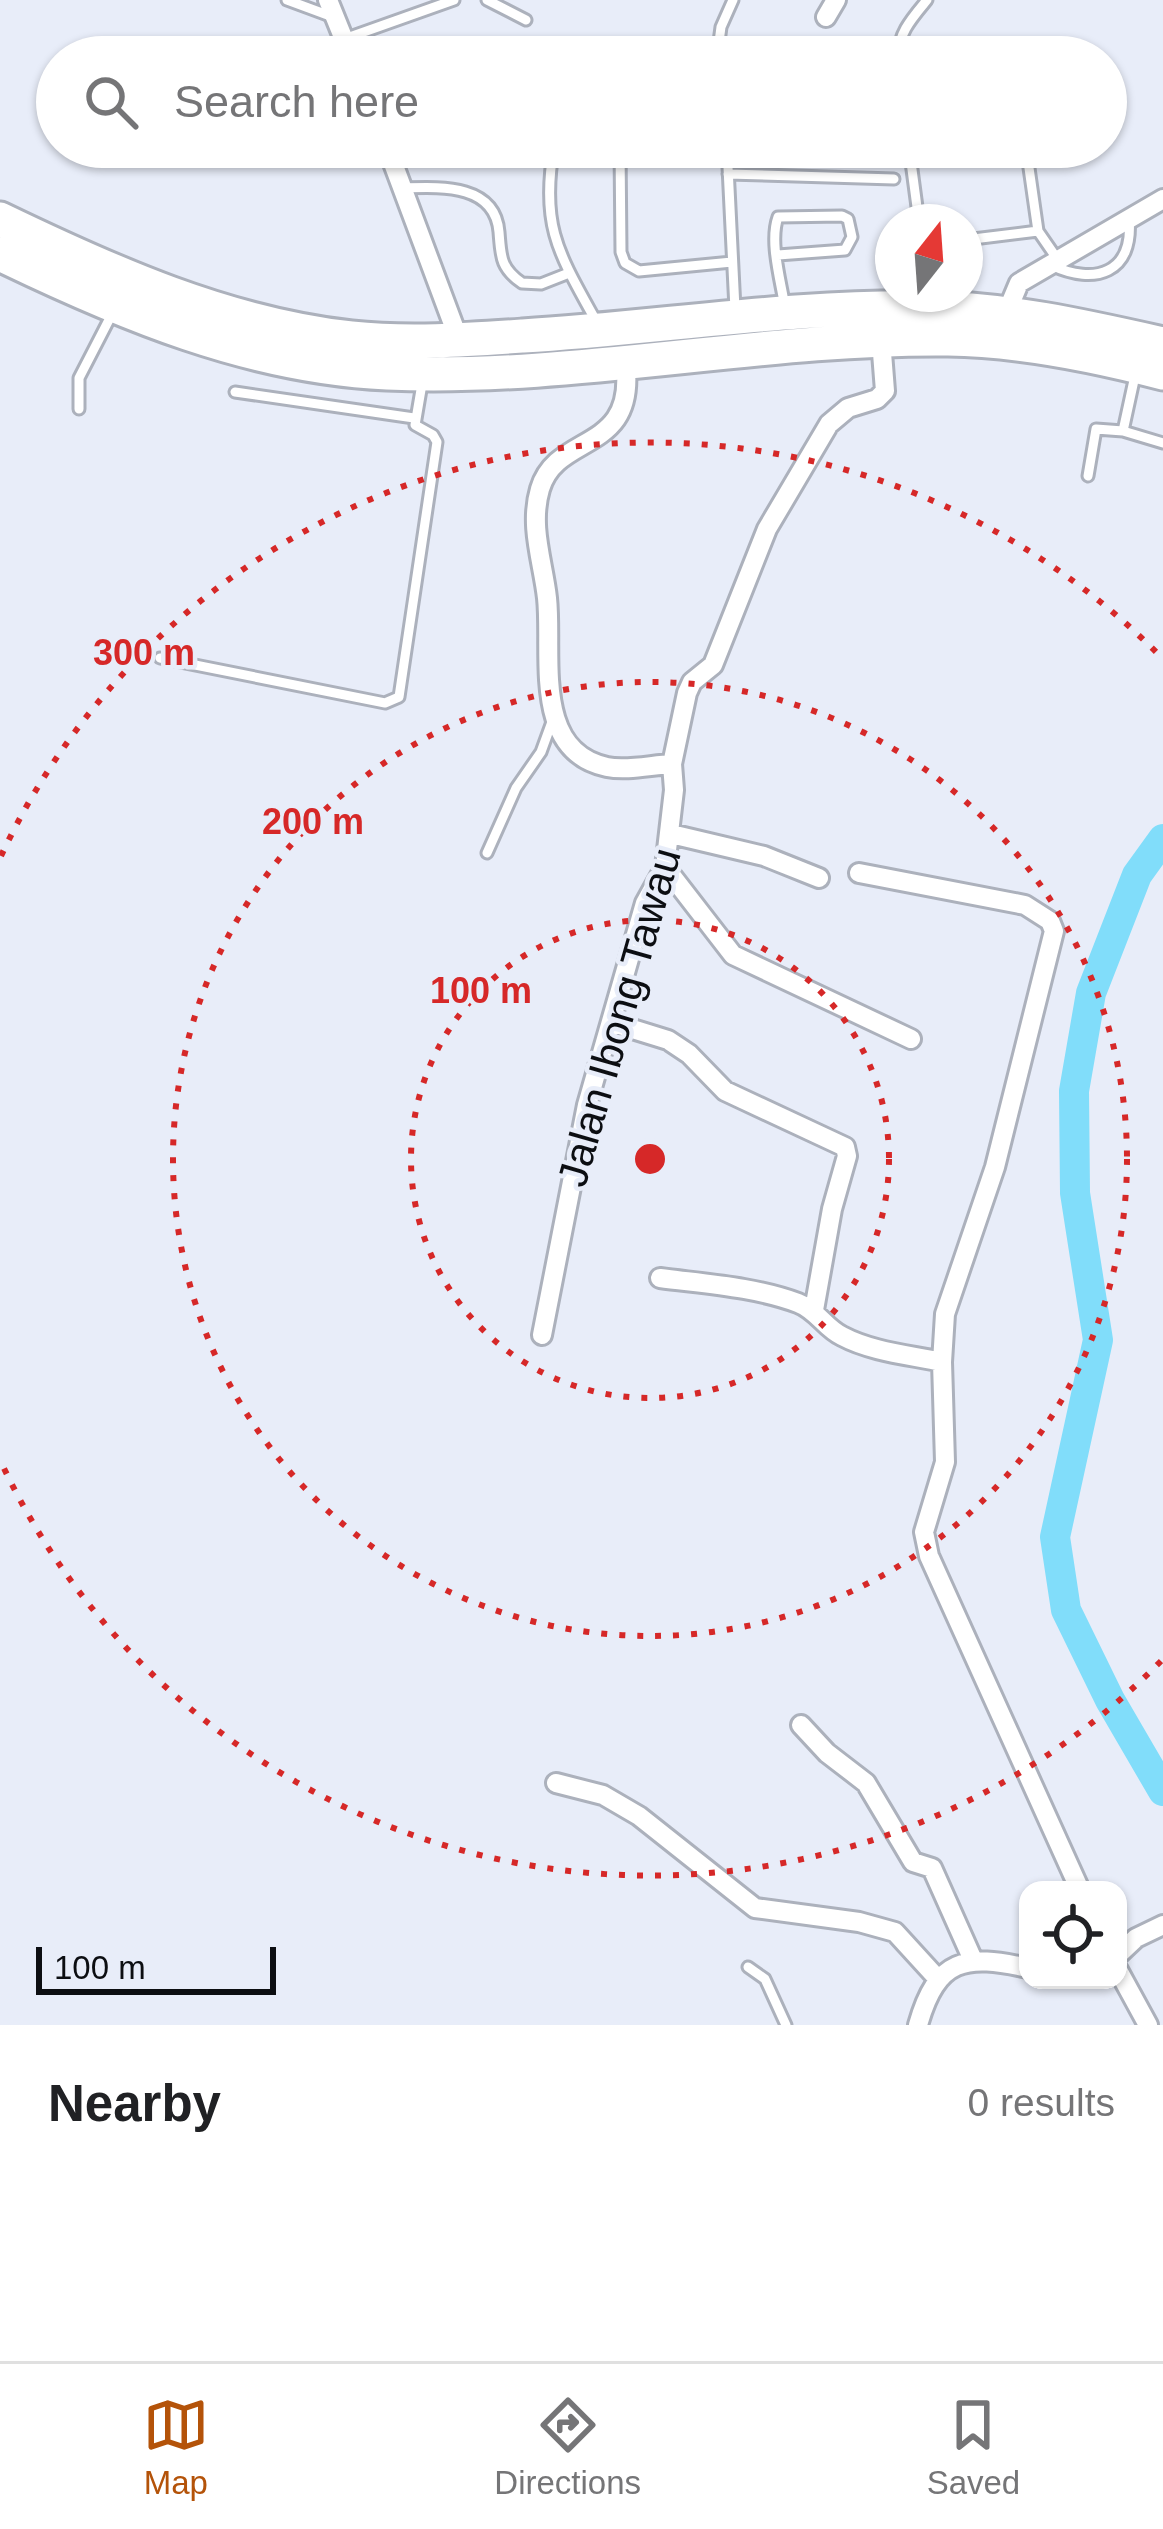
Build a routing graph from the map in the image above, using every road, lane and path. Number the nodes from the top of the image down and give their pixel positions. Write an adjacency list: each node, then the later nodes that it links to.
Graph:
1 (287, 0): 6 (lane)
2 (454, 0): 8 (lane)
3 (487, 0): 7 (lane)
4 (733, 0): 9 (lane)
5 (927, 0): 10 (lane)
6 (332, 9)
7 (526, 20)
8 (374, 36)
9 (720, 36)
10 (902, 36)
11 (395, 168): 19 (street)
12 (550, 168): 30 (lane)
13 (620, 168): 28 (lane)
14 (728, 168): 17 (lane)
15 (912, 168): 21 (lane)
16 (1029, 168): 24 (lane)
17 (728, 174): 18 (lane); 28 (lane)
18 (894, 178)
19 (403, 188): 30 (lane); 38 (street)
20 (1162, 200): 22 (street)
21 (917, 204)
22 (1129, 218): 29 (street); 29 (lane)
23 (0, 219): 31 (highway)
24 (1038, 231): 25 (lane); 29 (lane)
25 (983, 238)
26 (0, 254): 31 (highway)
27 (778, 256): 27 (lane); 35 (lane)
28 (732, 262): 36 (lane)
29 (1054, 262): 34 (street)
30 (569, 273): 37 (lane)
31 (122, 292): 38 (highway); 42 (highway); 44 (lane)
32 (875, 306): 35 (highway)
33 (983, 310): 34 (highway)
34 (1006, 314): 41 (highway)
35 (786, 315): 36 (highway)
36 (735, 319): 37 (highway)
37 (602, 331): 38 (highway)
38 (459, 340)
39 (881, 340): 40 (highway); 41 (highway); 51 (street, Jalan Ibong Tawau)
40 (625, 361): 42 (highway); 50 (street)
41 (1154, 361): 46 (lane)
42 (424, 373): 45 (lane)
43 (235, 392): 45 (lane)
44 (79, 409)
45 (414, 418): 49 (lane)
46 (1123, 431): 47 (lane); 48 (lane)
47 (1163, 442)
48 (1088, 476)
49 (160, 658)
50 (554, 719): 51 (street); 53 (lane)
51 (672, 764): 52 (street, Jalan Ibong Tawau)
52 (670, 834): 54 (street, Jalan Ibong Tawau); 56 (street)
53 (487, 853)
54 (665, 867): 57 (street, Jalan Ibong Tawau); 58 (street)
55 (859, 873): 62 (street)
56 (819, 878)
57 (613, 1023): 60 (street); 61 (street, Jalan Ibong Tawau)
58 (911, 1039)
59 (660, 1277): 60 (street)
60 (814, 1310): 62 (street)
61 (542, 1334)
62 (942, 1362): 65 (street)
63 (801, 1725): 68 (street)
64 (556, 1783): 71 (street)
65 (1075, 1881)
66 (1163, 1925): 67 (street)
67 (1127, 1945)
68 (973, 1960): 70 (street); 71 (street)
69 (748, 1967): 73 (lane)
70 (1019, 1967)
71 (937, 1978): 74 (street)
72 (1127, 1986): 75 (street)
73 (786, 2025)
74 (918, 2025)
75 (1148, 2025)

